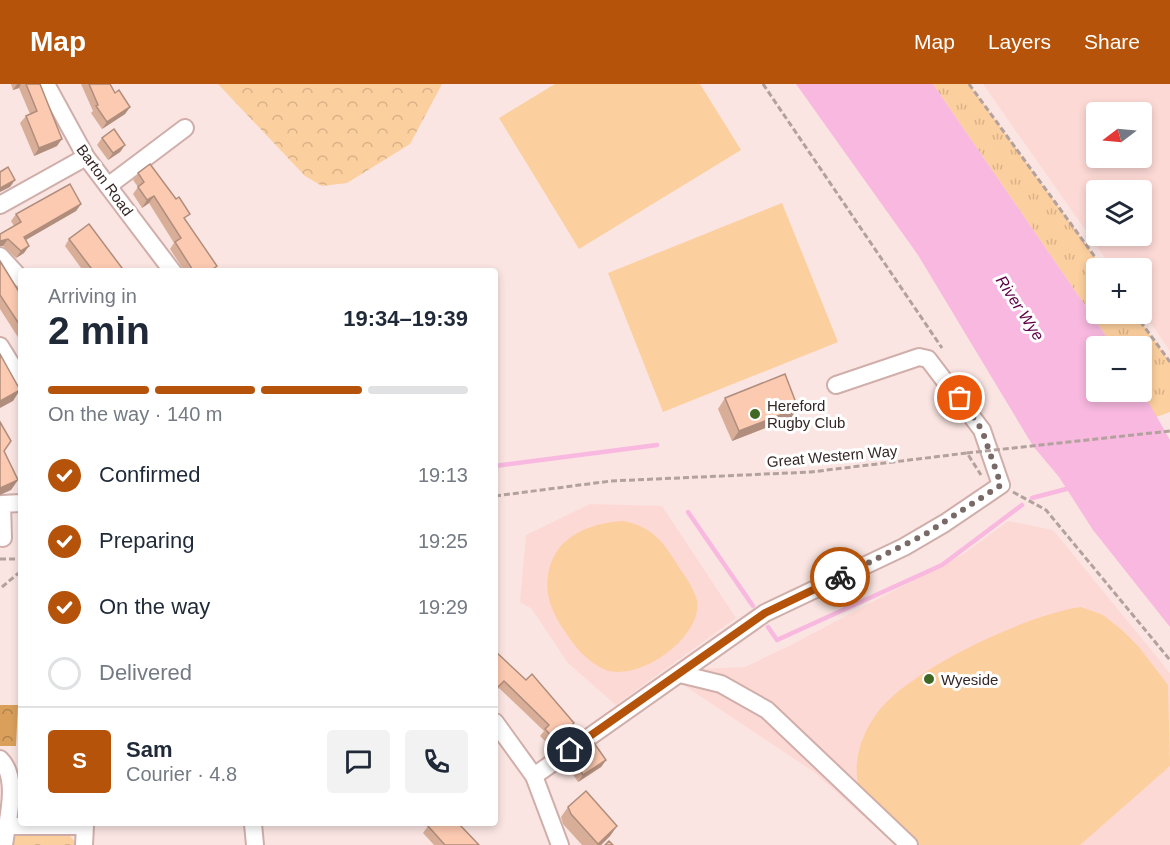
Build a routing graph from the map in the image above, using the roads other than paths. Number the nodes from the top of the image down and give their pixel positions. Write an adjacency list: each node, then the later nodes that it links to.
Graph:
1 (46, 84): 3 (street, Barton Road)
2 (185, 128): 4 (street)
3 (86, 157): 4 (street, Barton Road); 5 (street)
4 (108, 186): 7 (street, Barton Road)
5 (0, 205)
6 (0, 256): 8 (street)
7 (170, 268)
8 (18, 276)
9 (0, 346): 10 (street)
10 (18, 375)
11 (836, 385): 14 (street)
12 (18, 503): 13 (street)
13 (3, 538)
14 (680, 674): 17 (street); 24 (street)
15 (498, 727): 17 (street)
16 (0, 759): 18 (street)
17 (534, 776): 23 (street)
18 (6, 826): 20 (street); 21 (street)
19 (253, 826): 22 (street)
20 (4, 845)
21 (84, 845)
22 (255, 845)
23 (560, 845)
24 (909, 845)

